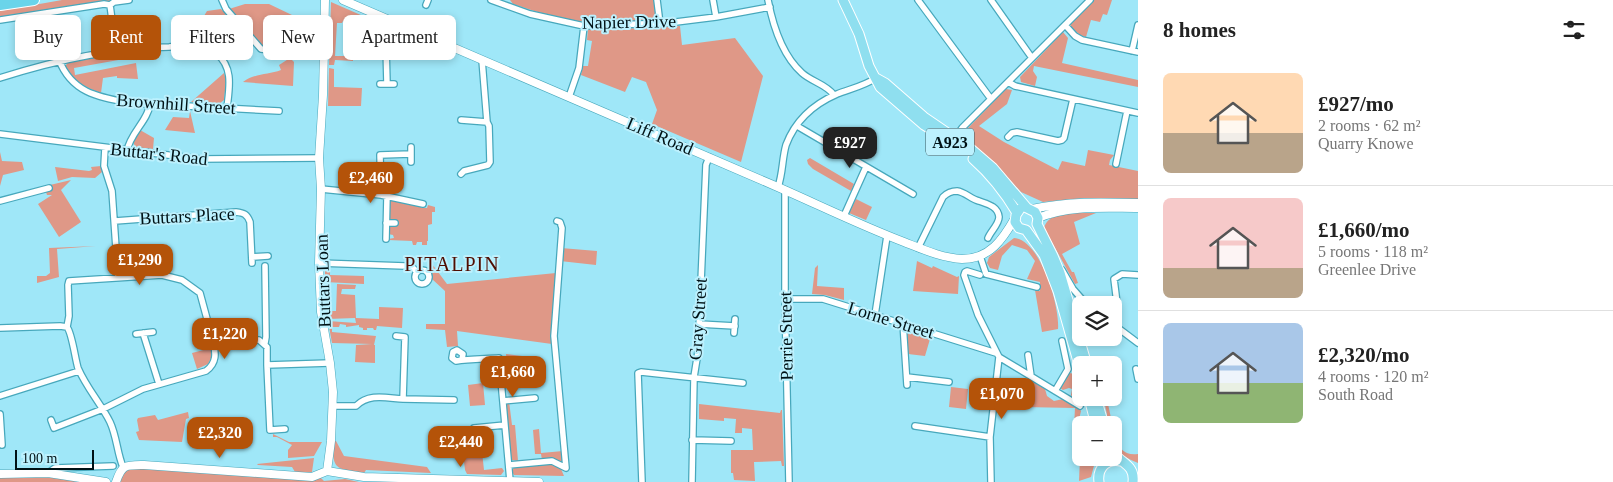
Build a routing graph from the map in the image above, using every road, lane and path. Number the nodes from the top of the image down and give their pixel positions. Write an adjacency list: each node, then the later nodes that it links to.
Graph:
1 (34, 0): 15 (highway)
2 (129, 0): 16 (street)
3 (222, 0): 27 (street)
4 (325, 0): 58 (street, Buttars Loan)
5 (343, 0): 19 (street, Liff Road)
6 (491, 0): 14 (street, Napier Drive)
7 (657, 0): 22 (street)
8 (713, 0): 20 (street)
9 (768, 0): 17 (street)
10 (843, 0): 35 (main road, A923)
11 (918, 0): 40 (street)
12 (991, 0): 30 (street)
13 (1090, 0): 23 (street)
14 (505, 3): 25 (street, Napier Drive)
15 (0, 5)
16 (110, 5): 18 (street); 21 (street)
17 (770, 7): 20 (street, Napier Drive); 38 (street)
18 (111, 15)
19 (377, 15)
20 (716, 17): 22 (street, Napier Drive)
21 (4, 21)
22 (660, 24): 25 (street, Napier Drive)
23 (1065, 25): 29 (street); 30 (street)
24 (1138, 25): 29 (street)
25 (584, 26): 39 (street)
26 (161, 47): 43 (street)
27 (263, 49)
28 (456, 49): 33 (street, Liff Road)
29 (1135, 51)
30 (1032, 58): 36 (street)
31 (59, 60): 34 (street); 42 (street, Brownhill Street)
32 (388, 60): 37 (street)
33 (482, 60): 39 (street, Liff Road); 48 (street)
34 (0, 78)
35 (876, 78): 38 (street, Perrie Street); 52 (main road, A923)
36 (1008, 82): 40 (street); 41 (street)
37 (380, 84)
38 (834, 96): 49 (street, Perrie Street)
39 (569, 97): 57 (street, Liff Road)
40 (991, 99): 52 (street)
41 (1074, 99): 45 (street); 51 (street)
42 (150, 104): 43 (street, Brownhill Street); 55 (street)
43 (227, 108): 44 (street, Brownhill Street)
44 (279, 111)
45 (1127, 111): 46 (street); 60 (street)
46 (1138, 113)
47 (461, 120): 48 (street)
48 (487, 122): 62 (street)
49 (797, 126): 61 (street); 64 (street, Perrie Street)
50 (0, 134): 54 (street, Buttar's Road)
51 (1008, 137)
52 (953, 140): 71 (main road, A923); 74 (main road, A923)
53 (411, 147): 56 (street)
54 (105, 148): 55 (street, Buttar's Road); 75 (street)
55 (127, 151): 58 (street, Buttar's Road)
56 (411, 154): 59 (street); 67 (street)
57 (709, 157): 64 (street, Liff Road); 105 (street, Gray Street)
58 (319, 158): 65 (street, Buttars Loan)
59 (411, 162)
60 (1116, 164)
61 (866, 167): 66 (street); 73 (street)
62 (461, 174)
63 (49, 188): 68 (street)
64 (781, 188): 73 (street, Liff Road); 98 (street, Perrie Street)
65 (321, 189): 67 (street); 89 (street, Buttars Loan)
66 (913, 194)
67 (384, 195): 70 (street); 78 (street)
68 (0, 201)
69 (1138, 203): 71 (street)
70 (424, 204)
71 (1030, 208): 74 (main road); 77 (main road, A923)
72 (1138, 208): 77 (street)
73 (844, 216): 81 (street, Liff Road)
74 (1016, 216): 80 (main road, A923); 84 (street)
75 (114, 221): 86 (street, Buttars Place); 94 (street)
76 (557, 221): 155 (street)
77 (1037, 221): 80 (main road); 88 (main road, A923)
78 (386, 223): 79 (street); 83 (street)
79 (395, 223)
80 (1024, 230): 84 (street); 99 (main road, A923)
81 (887, 236): 85 (street, Liff Road); 101 (street)
82 (988, 238): 85 (street)
83 (386, 239)
84 (1003, 239): 87 (street)
85 (918, 248): 87 (street, Liff Road)
86 (268, 256)
87 (980, 256): 95 (street)
88 (1053, 256): 96 (street); 99 (main road, A923)
89 (319, 263): 91 (street); 123 (street, Buttars Loan)
90 (265, 266): 117 (street)
91 (417, 272)
92 (980, 275): 119 (street)
93 (1138, 275): 97 (street)
94 (118, 277): 107 (street); 116 (street)
95 (1037, 287)
96 (1079, 296)
97 (1116, 296)
98 (785, 299): 101 (street, Lorne Street); 172 (street, Perrie Street)
99 (1065, 304): 100 (street); 102 (main road, A923); 121 (main road, A923)
100 (1072, 306)
101 (875, 315): 104 (street, Lorne Street)
102 (1072, 317)
103 (735, 318): 106 (street)
104 (903, 323): 119 (street, Lorne Street); 129 (street)
105 (699, 324): 106 (street); 128 (street, Gray Street)
106 (735, 326): 111 (street)
107 (67, 327): 108 (street); 126 (street)
108 (0, 328)
109 (153, 332): 113 (street)
110 (1122, 332): 118 (street)
111 (734, 333)
112 (136, 334): 113 (street)
113 (143, 334): 133 (street)
114 (396, 336): 138 (street)
115 (1062, 340): 135 (street)
116 (213, 341): 117 (street); 133 (street)
117 (265, 343): 124 (street)
118 (1138, 343)
119 (998, 355): 127 (street, Lorne Street); 150 (street)
120 (1028, 355): 127 (street)
121 (1077, 356)
122 (462, 359): 140 (street)
123 (330, 362): 124 (street); 142 (street, Buttars Loan)
124 (268, 366): 149 (street)
125 (1136, 369): 130 (street)
126 (79, 371): 136 (street); 143 (street)
127 (1030, 376): 135 (street, Lorne Street)
128 (694, 377): 132 (street); 151 (street, Gray Street); 170 (street)
129 (907, 377): 131 (street); 134 (street)
130 (1138, 380)
131 (949, 382)
132 (743, 383)
133 (160, 384): 143 (street)
134 (907, 385)
135 (1055, 391): 141 (street, Lorne Street)
136 (0, 396)
137 (536, 398): 140 (street)
138 (403, 399): 139 (street); 142 (street)
139 (454, 400)
140 (503, 401): 146 (street)
141 (1072, 401)
142 (333, 406): 160 (street, Buttars Loan)
143 (103, 409): 145 (street); 159 (street)
144 (0, 414): 153 (street)
145 (51, 420)
146 (505, 425): 148 (street); 155 (street)
147 (915, 426): 150 (street)
148 (474, 428)
149 (285, 429)
150 (990, 437): 173 (street)
151 (692, 440): 152 (street); 171 (street, Gray Street)
152 (730, 441)
153 (2, 445)
154 (1122, 462): 163 (main road)
155 (509, 465): 165 (street)
156 (113, 466): 158 (street)
157 (1101, 466): 166 (main road)
158 (78, 467): 161 (street); 164 (street)
159 (123, 468): 160 (street); 168 (street)
160 (327, 471): 165 (street)
161 (48, 473): 162 (street); 164 (street)
162 (0, 474)
163 (1135, 474)
164 (78, 476): 167 (street)
165 (510, 481): 169 (street)
166 (1097, 481)
167 (106, 482)
168 (116, 482)
169 (539, 482)
170 (642, 482)
171 (692, 482)
172 (789, 482)
173 (991, 482)

